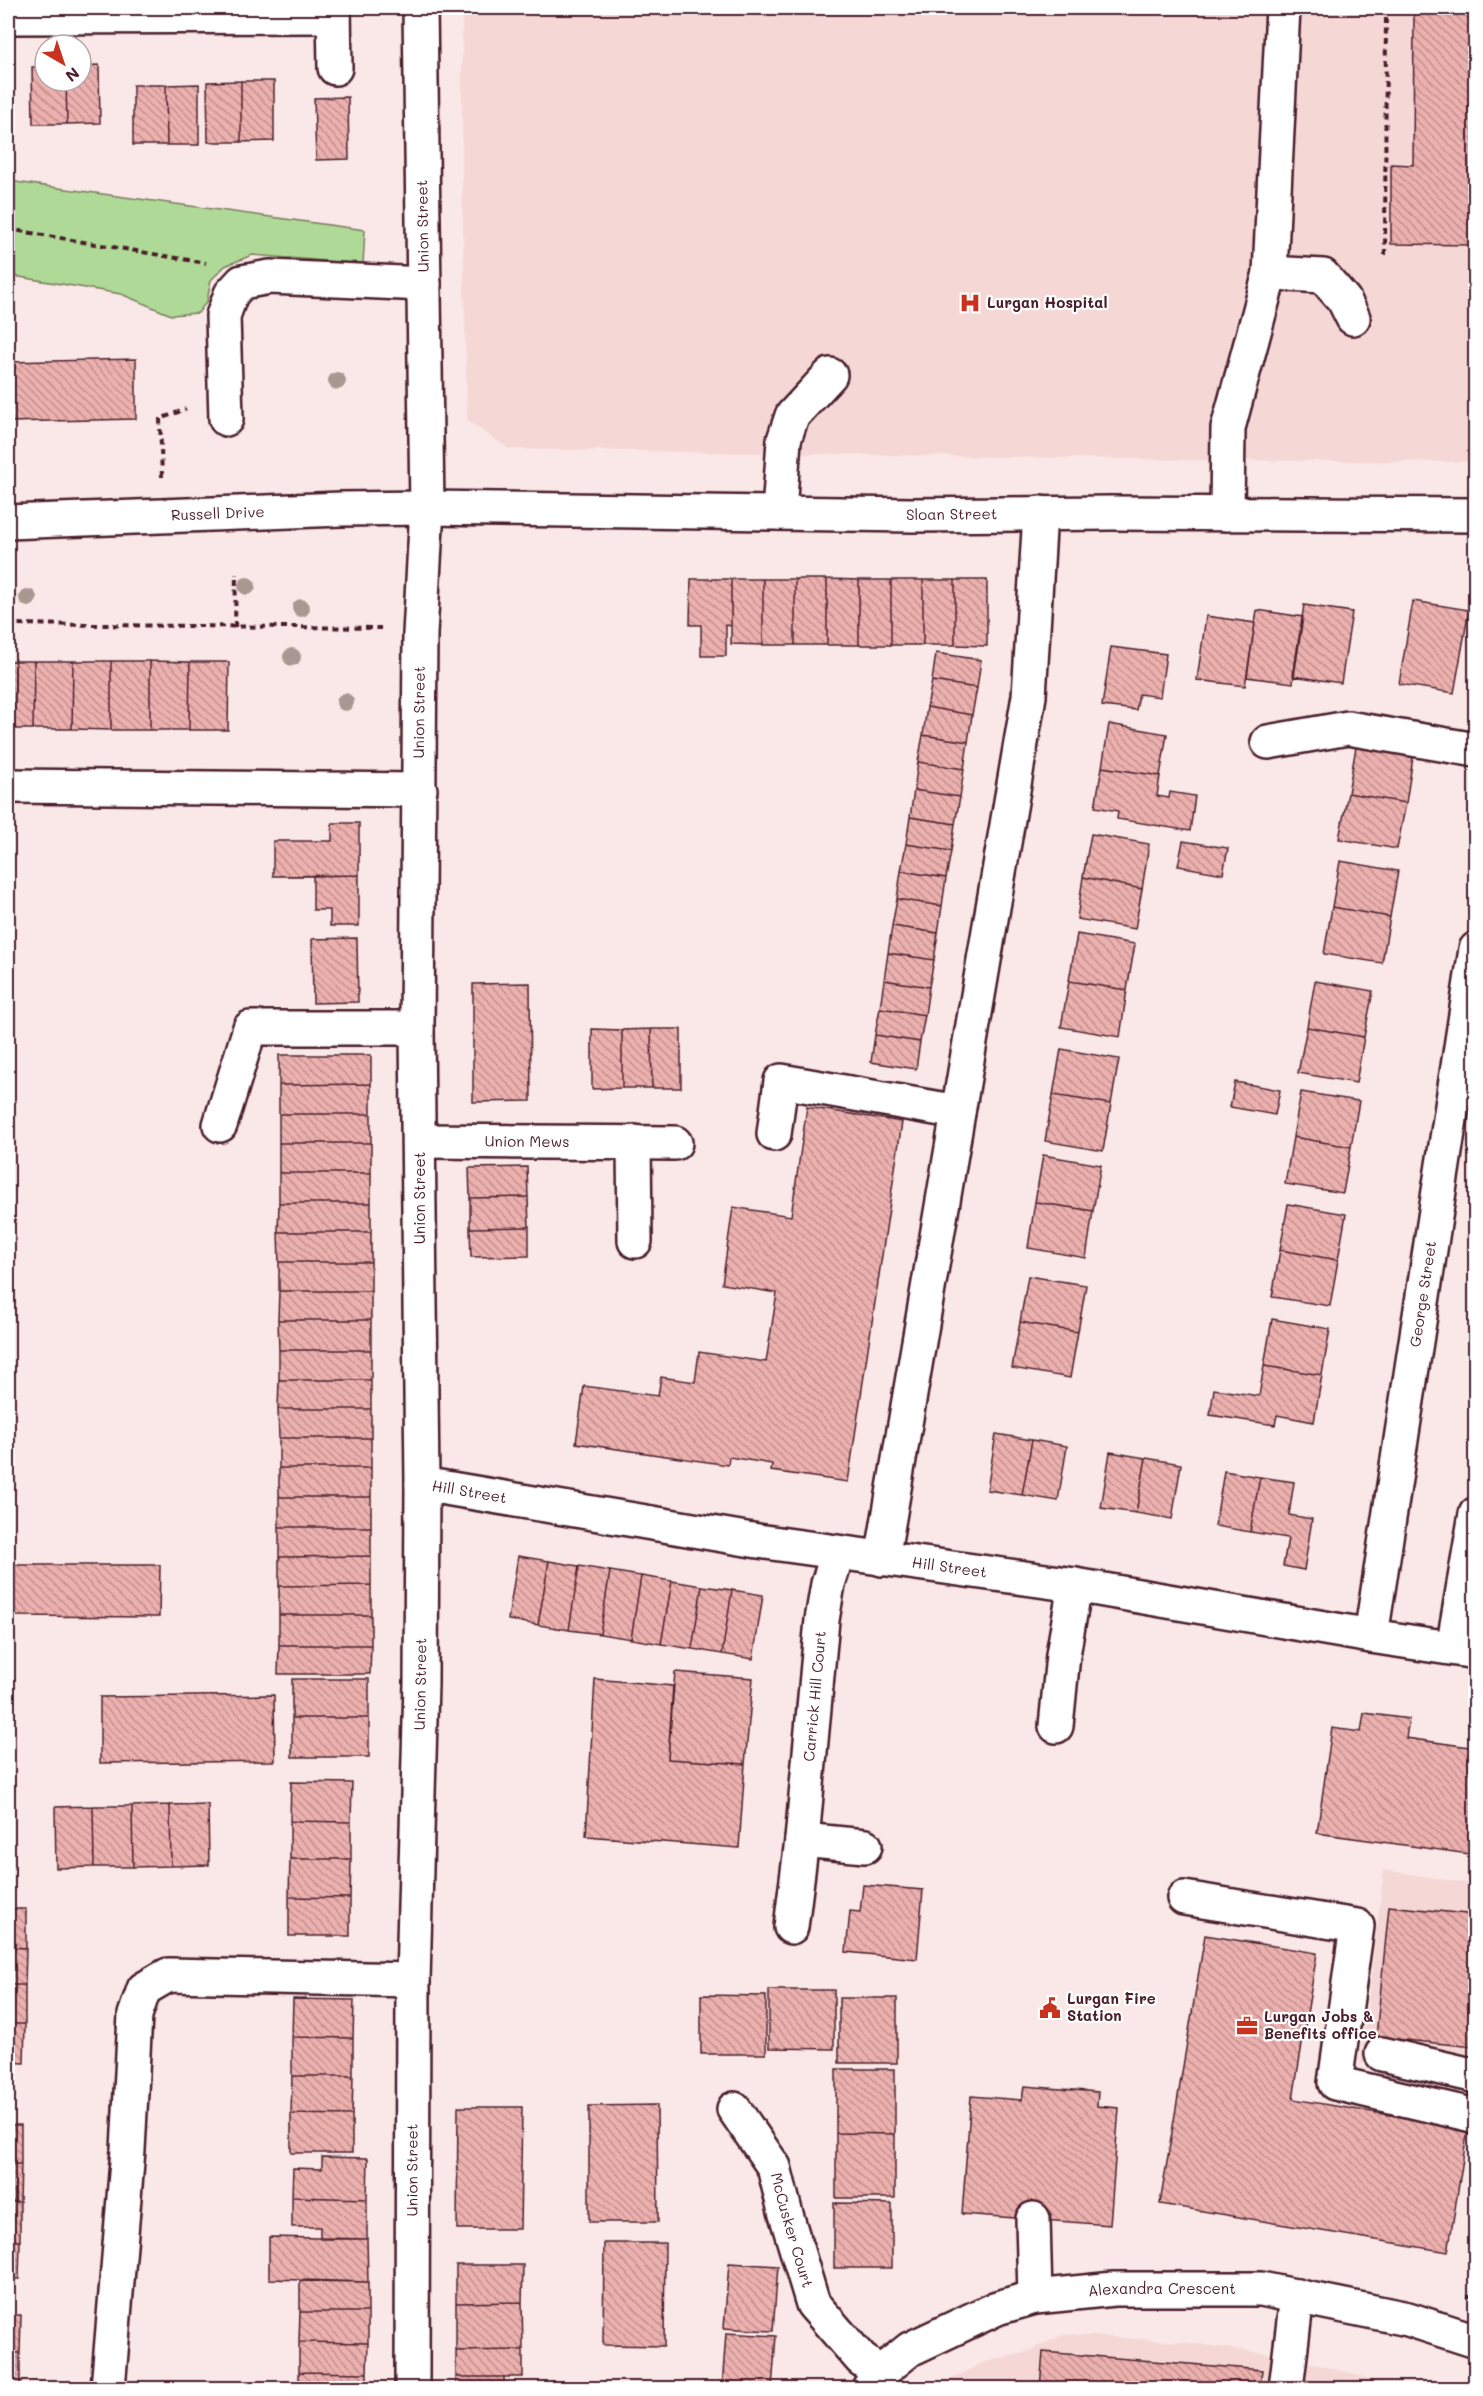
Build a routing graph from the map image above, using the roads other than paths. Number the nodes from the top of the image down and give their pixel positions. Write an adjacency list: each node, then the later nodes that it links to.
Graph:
1 (420, 8): 7 (street, Union Street)
2 (1282, 8): 6 (street)
3 (334, 12): 4 (street); 5 (street)
4 (8, 17)
5 (335, 68)
6 (1270, 273): 8 (street); 14 (street)
7 (424, 284): 10 (street); 11 (street, Union Street)
8 (1353, 318)
9 (830, 375): 12 (street)
10 (226, 406)
11 (427, 508): 12 (street, Sloan Street); 16 (street, Russell Drive); 20 (street, Union Street)
12 (779, 513): 13 (street, Sloan Street)
13 (1040, 513): 14 (street, Sloan Street); 23 (street)
14 (1227, 514): 15 (street, Sloan Street)
15 (1476, 515)
16 (8, 522)
17 (1268, 742): 18 (street)
18 (1476, 750)
19 (8, 786): 20 (street)
20 (420, 790): 22 (street, Union Street)
21 (1476, 950): 35 (street, George Street)
22 (417, 1028): 24 (street); 26 (street, Union Street)
23 (958, 1112): 25 (street); 33 (street)
24 (220, 1125)
25 (774, 1134)
26 (419, 1141): 27 (street, Union Mews); 30 (street, Union Street)
27 (634, 1142): 28 (street, Union Mews); 29 (street)
28 (675, 1143)
29 (635, 1241)
30 (422, 1484): 32 (street, Hill Street); 42 (street, Union Street)
31 (1476, 1514): 36 (street)
32 (838, 1553): 33 (street, Hill Street); 38 (street, Carrick Hill Court)
33 (882, 1559): 34 (street, Hill Street)
34 (1075, 1585): 35 (street, Hill Street); 37 (street)
35 (1371, 1636): 36 (street, Hill Street)
36 (1464, 1650)
37 (1056, 1726)
38 (802, 1840): 39 (street); 41 (street, Carrick Hill Court)
39 (866, 1846)
40 (1184, 1898): 46 (street)
41 (791, 1927)
42 (413, 1980): 52 (street); 53 (street, Union Street)
43 (1382, 2054): 44 (street)
44 (1476, 2076)
45 (734, 2109): 51 (street, McCusker Court)
46 (1476, 2116)
47 (1033, 2219): 48 (street)
48 (1035, 2296): 49 (street, Alexandra Crescent); 51 (street, Alexandra Crescent)
49 (1297, 2296): 50 (street, Alexandra Crescent); 54 (street)
50 (1476, 2341)
51 (875, 2381)
52 (108, 2388)
53 (412, 2388)
54 (1286, 2388)

